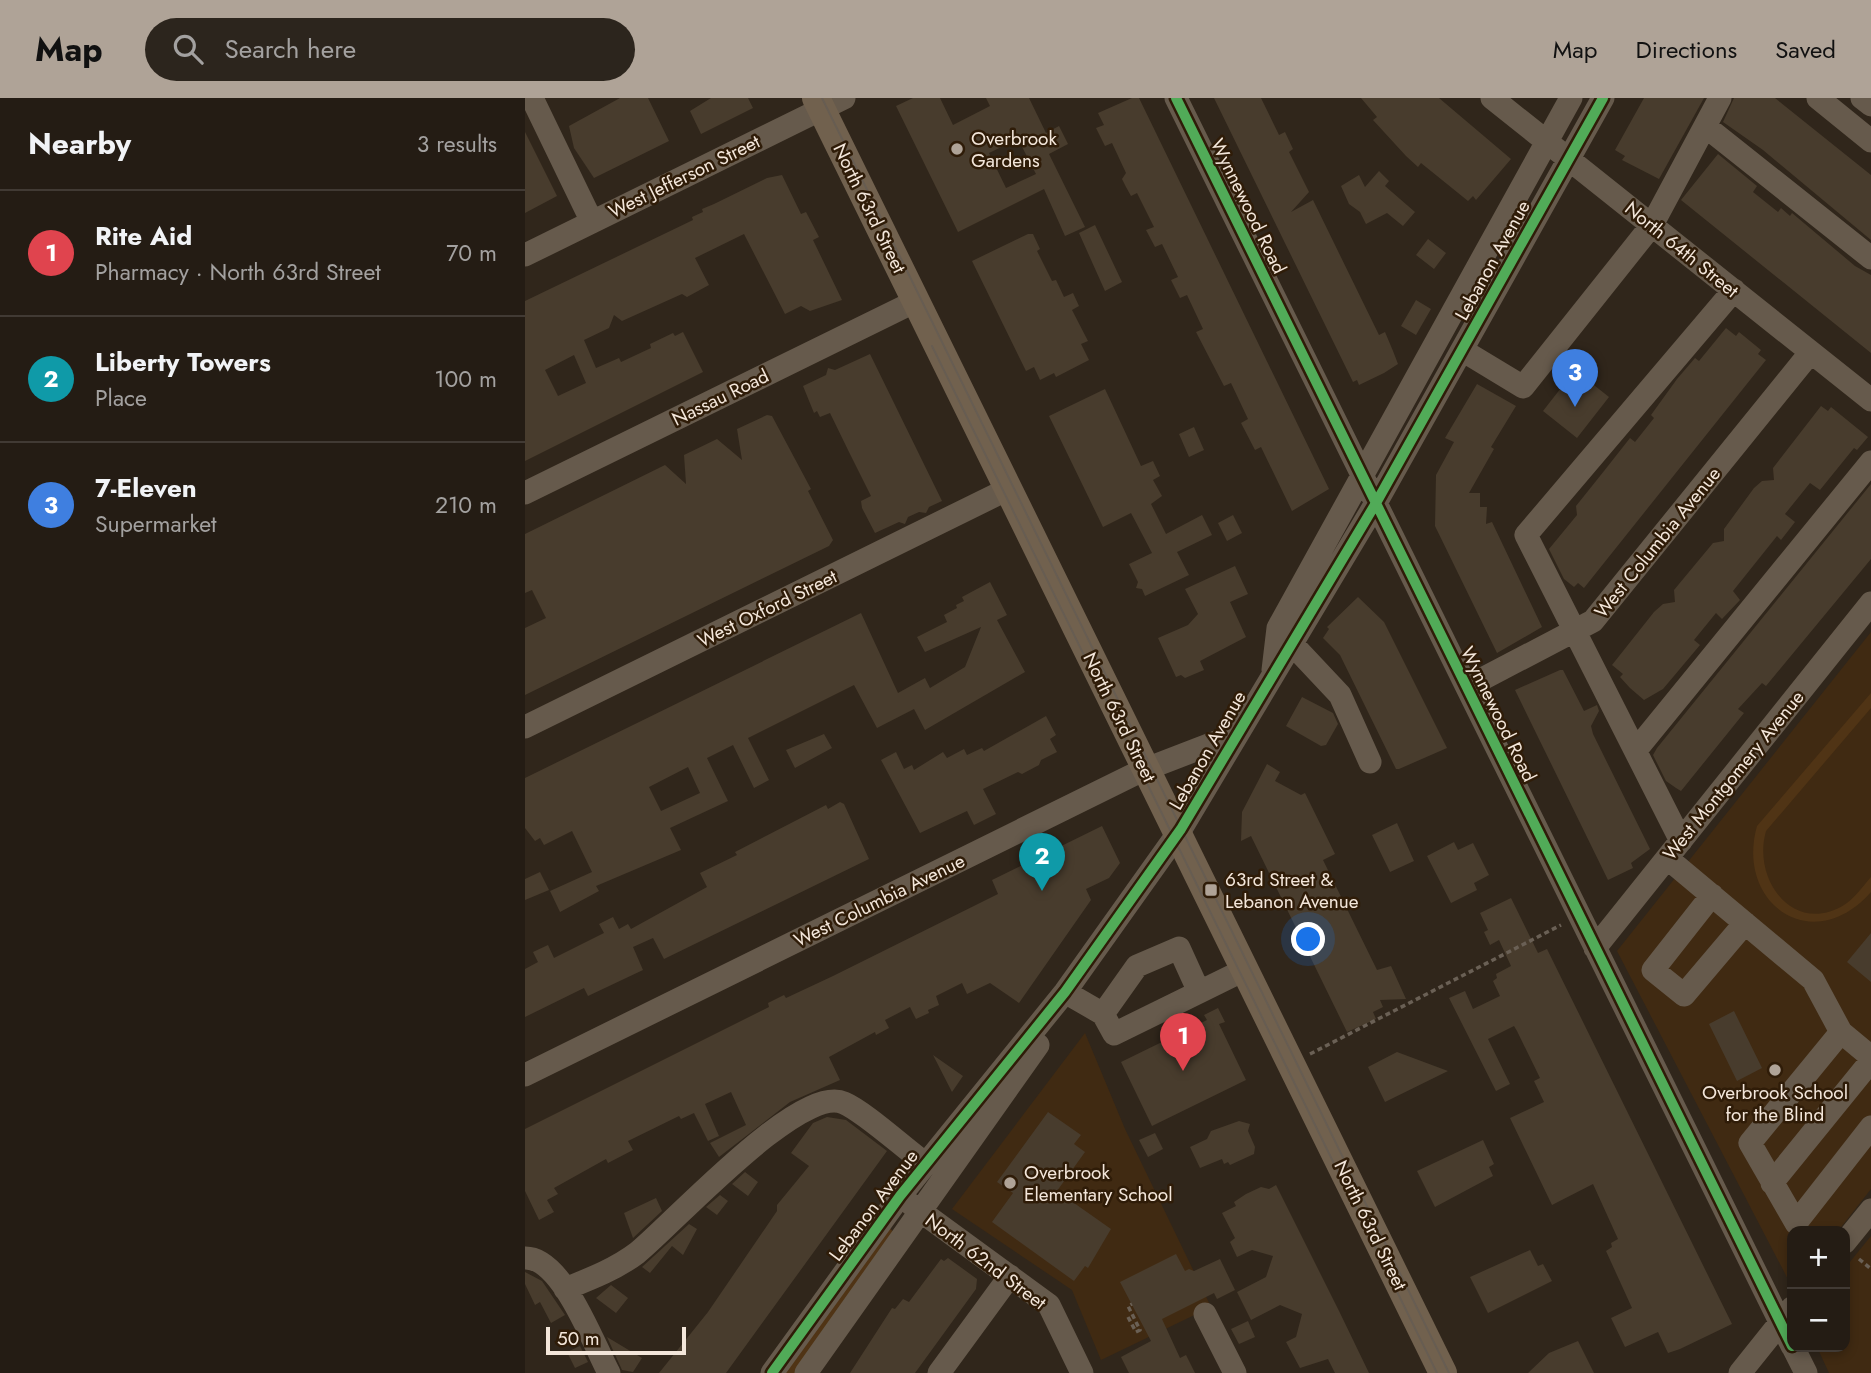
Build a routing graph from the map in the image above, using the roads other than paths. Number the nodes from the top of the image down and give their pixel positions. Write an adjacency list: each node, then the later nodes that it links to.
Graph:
1 (532, 98): 15 (street)
2 (1176, 98): 27 (street, Wynnewood Road)
3 (1492, 98): 13 (street, North 64th Street)
4 (1571, 98): 13 (street, Lebanon Avenue)
5 (1603, 98): 14 (street, Lebanon Avenue)
6 (1720, 98): 11 (street)
7 (1818, 98): 12 (street)
8 (1862, 98): 10 (street)
9 (827, 102): 15 (street, West Jefferson Street); 22 (main road, North 63rd Street)
10 (1871, 105)
11 (1705, 126): 16 (street); 18 (street)
12 (1871, 141)
13 (1547, 142): 14 (street, North 64th Street); 19 (street, Lebanon Avenue)
14 (1569, 158): 16 (street, North 64th Street); 20 (street, Lebanon Avenue)
15 (592, 222): 17 (street, West Jefferson Street)
16 (1652, 225): 21 (street, North 64th Street); 23 (street)
17 (525, 255)
18 (1871, 258)
19 (1474, 272): 20 (street); 27 (street, Lebanon Avenue)
20 (1498, 285): 23 (street, Lebanon Avenue)
21 (1734, 290): 24 (street, North 64th Street); 32 (street)
22 (916, 301): 28 (main road, North 63rd Street); 29 (street, Nassau Road)
23 (1462, 350): 30 (street, Lebanon Avenue)
24 (1810, 353): 25 (street, North 64th Street); 32 (street, West Columbia Avenue)
25 (1871, 400)
26 (1871, 462): 38 (street)
27 (1362, 473): 30 (street, Wynnewood Road); 34 (street, Lebanon Avenue)
28 (1008, 489): 36 (street, West Oxford Street); 40 (main road, North 63rd Street)
29 (525, 493)
30 (1376, 503): 33 (street, Lebanon Avenue); 35 (street, Wynnewood Road)
31 (1871, 603): 42 (street, West Montgomery Avenue)
32 (1574, 632): 35 (street, West Columbia Avenue); 38 (street)
33 (1293, 645): 34 (street, Lebanon Avenue); 39 (street)
34 (1272, 673): 37 (street, Lebanon Avenue)
35 (1467, 687): 45 (street, Wynnewood Road)
36 (525, 727)
37 (1237, 734): 40 (street, West Columbia Avenue); 41 (street, Lebanon Avenue)
38 (1636, 750): 42 (street)
39 (1370, 762)
40 (1146, 769): 41 (main road, North 63rd Street); 52 (street, West Columbia Avenue)
41 (1178, 834): 46 (main road, North 63rd Street); 47 (street, Lebanon Avenue)
42 (1674, 849): 43 (street); 45 (street, West Montgomery Avenue)
43 (1712, 895): 44 (street); 44 (street)
44 (1745, 923): 50 (street)
45 (1595, 948): 64 (street, Wynnewood Road)
46 (1245, 970): 48 (street); 72 (main road, North 63rd Street)
47 (1065, 992): 49 (street); 54 (street, Lebanon Avenue); 58 (street, Lebanon Avenue)
48 (1199, 992): 49 (street); 49 (street)
49 (1109, 1024)
50 (1841, 1032): 51 (street); 55 (street)
51 (1871, 1059): 55 (street)
52 (525, 1075)
53 (1871, 1127): 55 (street)
54 (926, 1164): 56 (street, Lebanon Avenue); 62 (street)
55 (1772, 1183)
56 (900, 1196): 58 (street, North 62nd Street); 67 (street, Lebanon Avenue)
57 (1871, 1210): 59 (street)
58 (923, 1213): 61 (street, North 62nd Street); 68 (street, Lebanon Avenue)
59 (1852, 1251)
60 (525, 1258): 62 (street)
61 (1010, 1276): 69 (street); 70 (street, North 62nd Street)
62 (565, 1289): 66 (street)
63 (1205, 1314): 71 (street)
64 (1787, 1316): 73 (street)
65 (1795, 1352): 74 (street, Wynnewood Road)
66 (608, 1373)
67 (772, 1373)
68 (806, 1373)
69 (939, 1373)
70 (1082, 1373)
71 (1235, 1373)
72 (1443, 1373)
73 (1740, 1373)
74 (1806, 1373)

